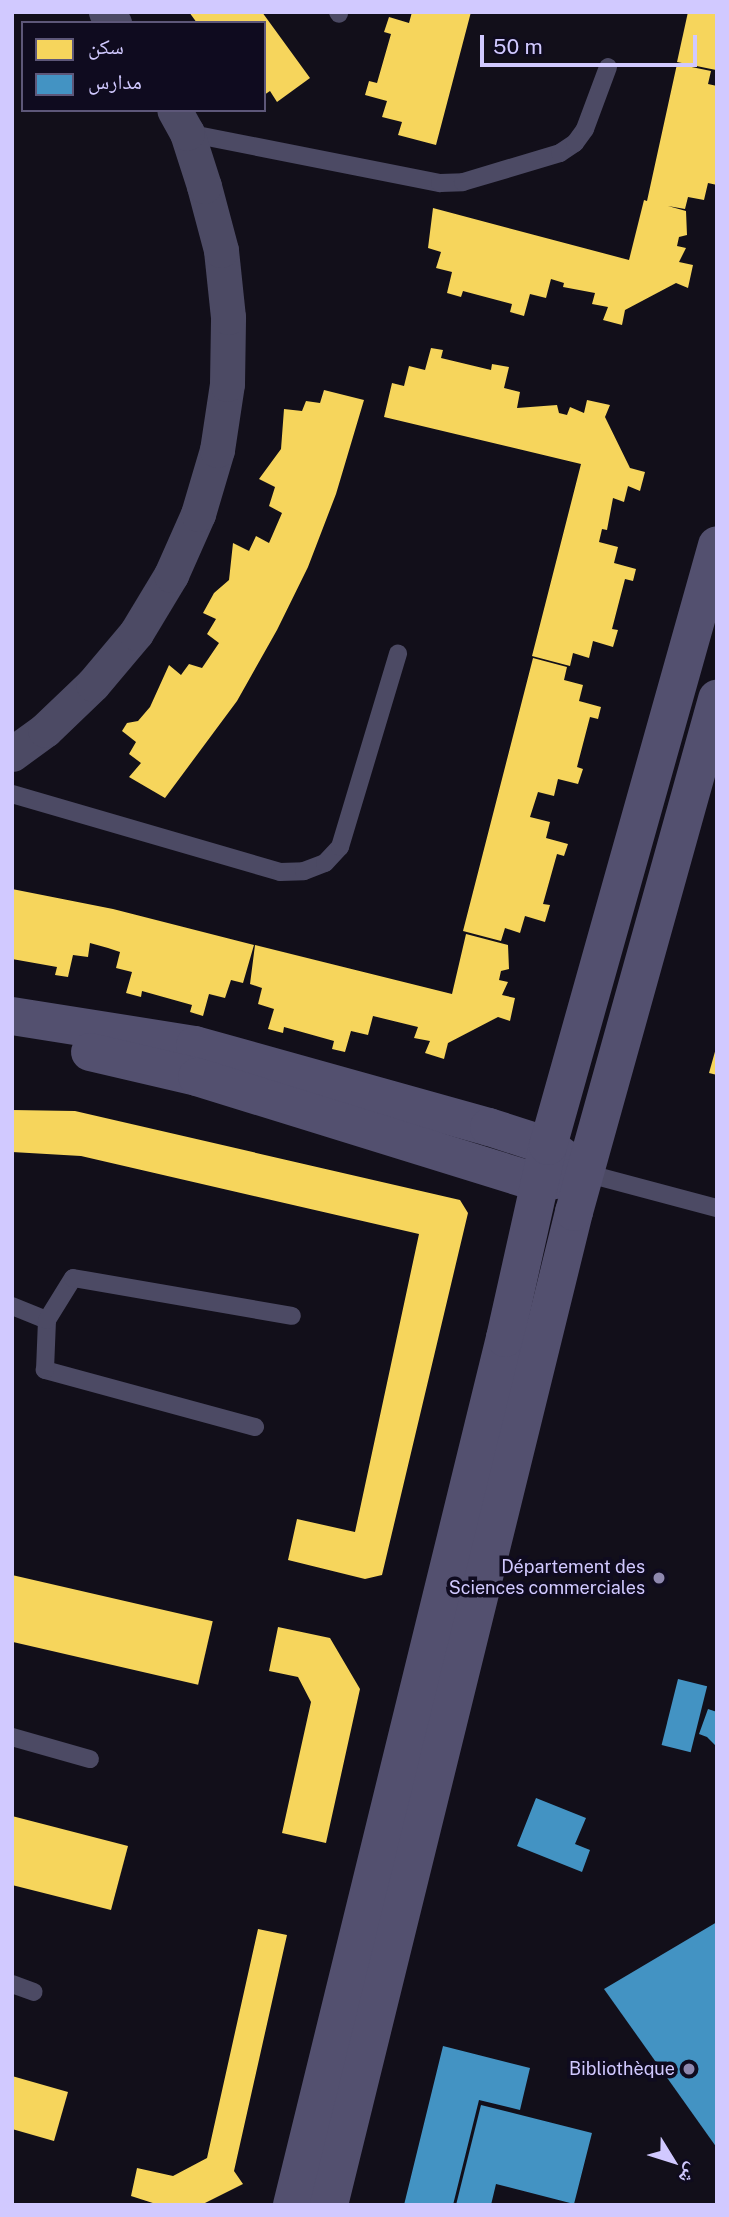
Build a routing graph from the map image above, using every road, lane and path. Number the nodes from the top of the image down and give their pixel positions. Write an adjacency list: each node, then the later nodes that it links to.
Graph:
1 (608, 67): 2 (lane)
2 (181, 122): 6 (street)
3 (717, 545): 10 (main road)
4 (398, 654): 7 (lane)
5 (717, 699): 11 (main road)
6 (12, 754)
7 (12, 794)
8 (12, 1016): 10 (main road)
9 (12, 1040): 12 (main road)
10 (548, 1146): 11 (main road); 12 (main road)
11 (585, 1174): 12 (main road); 13 (lane); 23 (main road)
12 (539, 1183): 22 (main road)
13 (717, 1208)
14 (12, 1306): 16 (lane)
15 (292, 1316): 16 (lane)
16 (47, 1320): 17 (lane)
17 (256, 1427)
18 (12, 1737): 19 (lane)
19 (90, 1759)
20 (12, 1984): 21 (lane)
21 (34, 1992)
22 (292, 2205)
23 (329, 2205)

